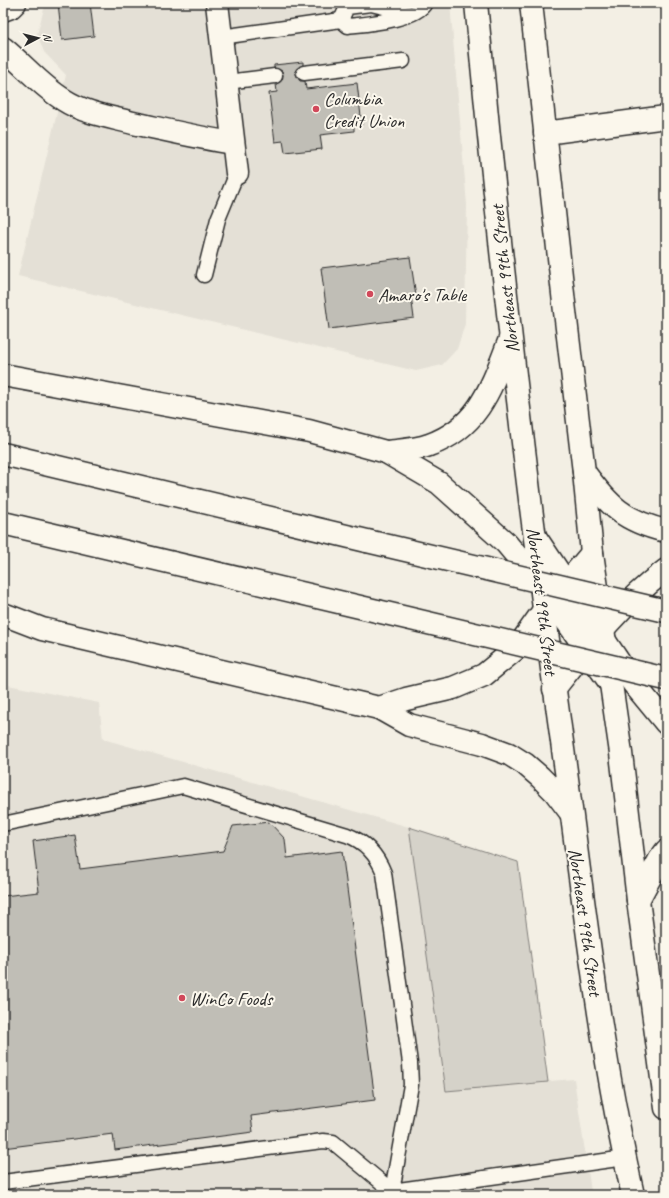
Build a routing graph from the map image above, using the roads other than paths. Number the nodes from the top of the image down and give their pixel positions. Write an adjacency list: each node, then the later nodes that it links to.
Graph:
1 (15, 3): 6 (main road)
2 (217, 3): 9 (main road)
3 (425, 3): 7 (lane)
4 (476, 3): 20 (main road, Northeast 99th Street)
5 (531, 3): 16 (main road)
6 (3, 10)
7 (413, 14): 8 (lane); 8 (lane)
8 (341, 20): 9 (lane)
9 (221, 37): 14 (main road)
10 (3, 48): 17 (main road)
11 (403, 60): 12 (lane)
12 (304, 73)
13 (275, 76): 14 (lane)
14 (227, 82): 17 (main road)
15 (666, 117): 16 (main road)
16 (545, 133): 24 (main road)
17 (233, 143): 18 (main road)
18 (237, 173): 19 (lane)
19 (204, 275)
20 (510, 339): 22 (main road); 27 (main road, Northeast 99th Street)
21 (3, 374): 22 (main road)
22 (386, 452): 31 (main road)
23 (3, 454): 32 (main road, bridge)
24 (584, 472): 26 (main road); 28 (main road)
25 (3, 523): 35 (main road, bridge)
26 (666, 531)
27 (536, 538): 30 (main road); 31 (main road, Northeast 99th Street)
28 (592, 553): 30 (main road); 34 (main road)
29 (666, 570): 34 (main road)
30 (566, 584): 31 (main road); 34 (main road)
31 (546, 598): 34 (main road); 36 (main road, Northeast 99th Street); 37 (main road)
32 (666, 611)
33 (3, 614): 37 (main road)
34 (598, 638): 36 (main road); 38 (main road); 42 (main road)
35 (666, 680)
36 (554, 689): 39 (main road, Northeast 99th Street)
37 (380, 708): 39 (main road)
38 (666, 723)
39 (572, 814): 44 (main road, Northeast 99th Street)
40 (3, 824): 47 (lane)
41 (666, 851): 42 (main road)
42 (638, 900): 43 (main road)
43 (666, 1108)
44 (626, 1166): 46 (lane); 48 (main road, Northeast 99th Street); 49 (main road)
45 (3, 1182): 47 (lane)
46 (445, 1190): 47 (lane)
47 (388, 1193)
48 (633, 1195)
49 (642, 1195)

